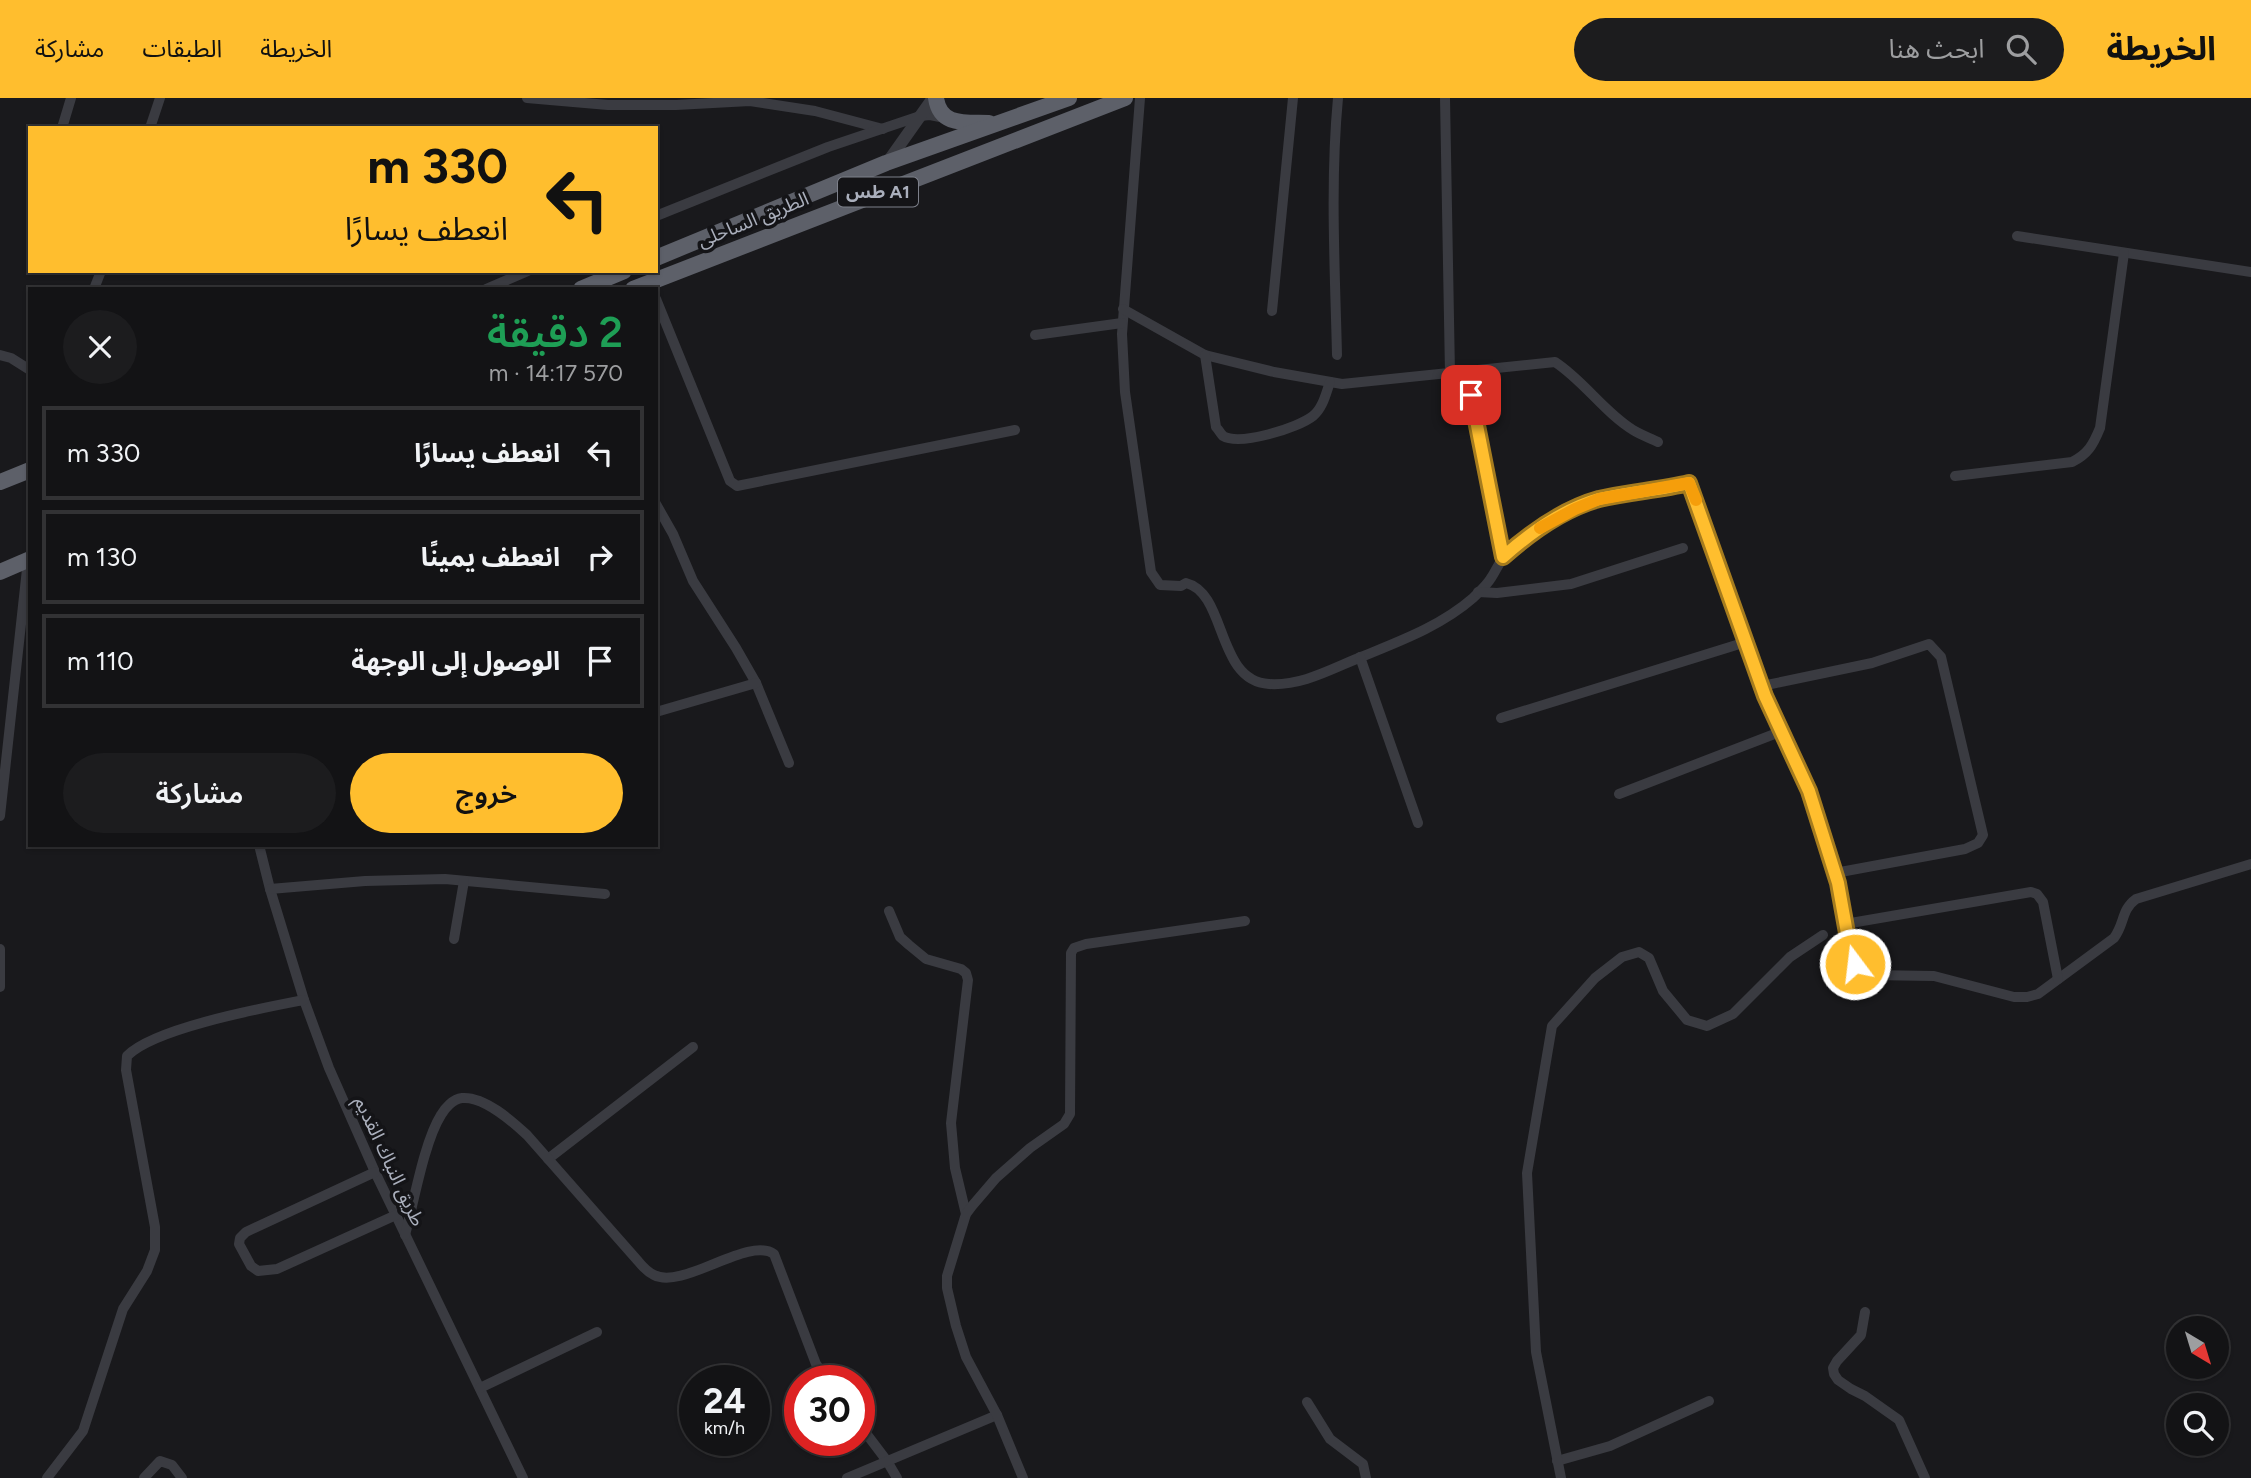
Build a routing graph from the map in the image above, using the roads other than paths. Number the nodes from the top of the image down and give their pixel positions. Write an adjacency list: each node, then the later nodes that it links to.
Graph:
1 (71, 98): 15 (street)
2 (160, 98): 16 (street)
3 (527, 98): 11 (street)
4 (934, 98): 12 (street); 13 (highway)
5 (1069, 98): 14 (highway, الطريق الساحلى / طس A1)
6 (1125, 98): 26 (highway, الطريق الساحلى / طس A1)
7 (1140, 98): 30 (street)
8 (1293, 98): 31 (street)
9 (1338, 98): 36 (street)
10 (1445, 98): 38 (street)
11 (657, 102): 17 (street)
12 (920, 116): 13 (street); 17 (street); 18 (street)
13 (945, 118): 14 (highway)
14 (998, 123): 18 (highway, الطريق الساحلى / طس A1)
15 (63, 126)
16 (151, 126)
17 (883, 129): 19 (street)
18 (886, 163): 22 (highway, الطريق الساحلى / طس A1)
19 (658, 215)
20 (2017, 236): 21 (street)
21 (2124, 253): 23 (street); 44 (street)
22 (658, 257)
23 (2251, 272)
24 (523, 273): 27 (street)
25 (619, 273): 28 (highway)
26 (651, 286)
27 (491, 287)
28 (586, 287)
29 (658, 304): 41 (street)
30 (1123, 309): 32 (street); 35 (street)
31 (1272, 311)
32 (1122, 323): 33 (street); 54 (street)
33 (1035, 335)
34 (0, 355): 37 (street)
35 (1205, 355): 39 (street); 39 (street)
36 (1337, 355)
37 (28, 369)
38 (1450, 374): 39 (street); 42 (street)
39 (1330, 382)
40 (1471, 395): 48 (street)
41 (1015, 430)
42 (1658, 442)
43 (28, 471): 45 (highway)
44 (1955, 475)
45 (0, 482)
46 (658, 507): 55 (street)
47 (1683, 548): 52 (street)
48 (1503, 557): 52 (street); 53 (street)
49 (28, 560): 51 (highway)
50 (28, 568): 61 (street)
51 (0, 572)
52 (1478, 592): 54 (street)
53 (1746, 642): 56 (street); 58 (street)
54 (1360, 657): 64 (street)
55 (756, 683): 57 (street); 60 (street)
56 (1762, 686): 59 (street); 67 (street)
57 (658, 711)
58 (1501, 718)
59 (1782, 731): 62 (street); 67 (street)
60 (789, 763)
61 (2, 785): 63 (street)
62 (1619, 794)
63 (0, 816)
64 (1418, 823)
65 (260, 847): 69 (street, طريق النباك القديم)
66 (2251, 864): 77 (street)
67 (1835, 873): 73 (street)
68 (464, 881): 69 (street); 70 (street); 75 (street)
69 (270, 889): 79 (street, طريق النباك القديم)
70 (605, 894)
71 (889, 911): 83 (street)
72 (1245, 921): 83 (street)
73 (1845, 923): 77 (street); 77 (street)
74 (1823, 935): 95 (street)
75 (454, 939)
76 (0, 949): 78 (street)
77 (2058, 979)
78 (0, 987)
79 (304, 1000): 82 (street, طريق النباك القديم); 96 (street)
80 (693, 1047): 81 (street)
81 (548, 1159): 85 (street); 88 (street)
82 (375, 1172): 84 (street, طريق النباك القديم); 84 (street)
83 (966, 1214): 92 (street)
84 (396, 1215): 85 (street, طريق النباك القديم)
85 (405, 1235): 89 (street, طريق النباك القديم)
86 (1866, 1312): 105 (street)
87 (597, 1332): 89 (street)
88 (817, 1365)
89 (480, 1388): 99 (street, طريق النباك القديم)
90 (1709, 1401): 95 (street)
91 (1307, 1402): 103 (street)
92 (997, 1415): 94 (street); 102 (street)
93 (875, 1445): 94 (street)
94 (887, 1461): 100 (street); 101 (street)
95 (1557, 1461): 104 (street)
96 (47, 1478)
97 (144, 1478): 98 (street)
98 (182, 1478)
99 (523, 1478)
100 (847, 1478)
101 (897, 1478)
102 (1023, 1478)
103 (1366, 1478)
104 (1561, 1478)
105 (1925, 1478)

